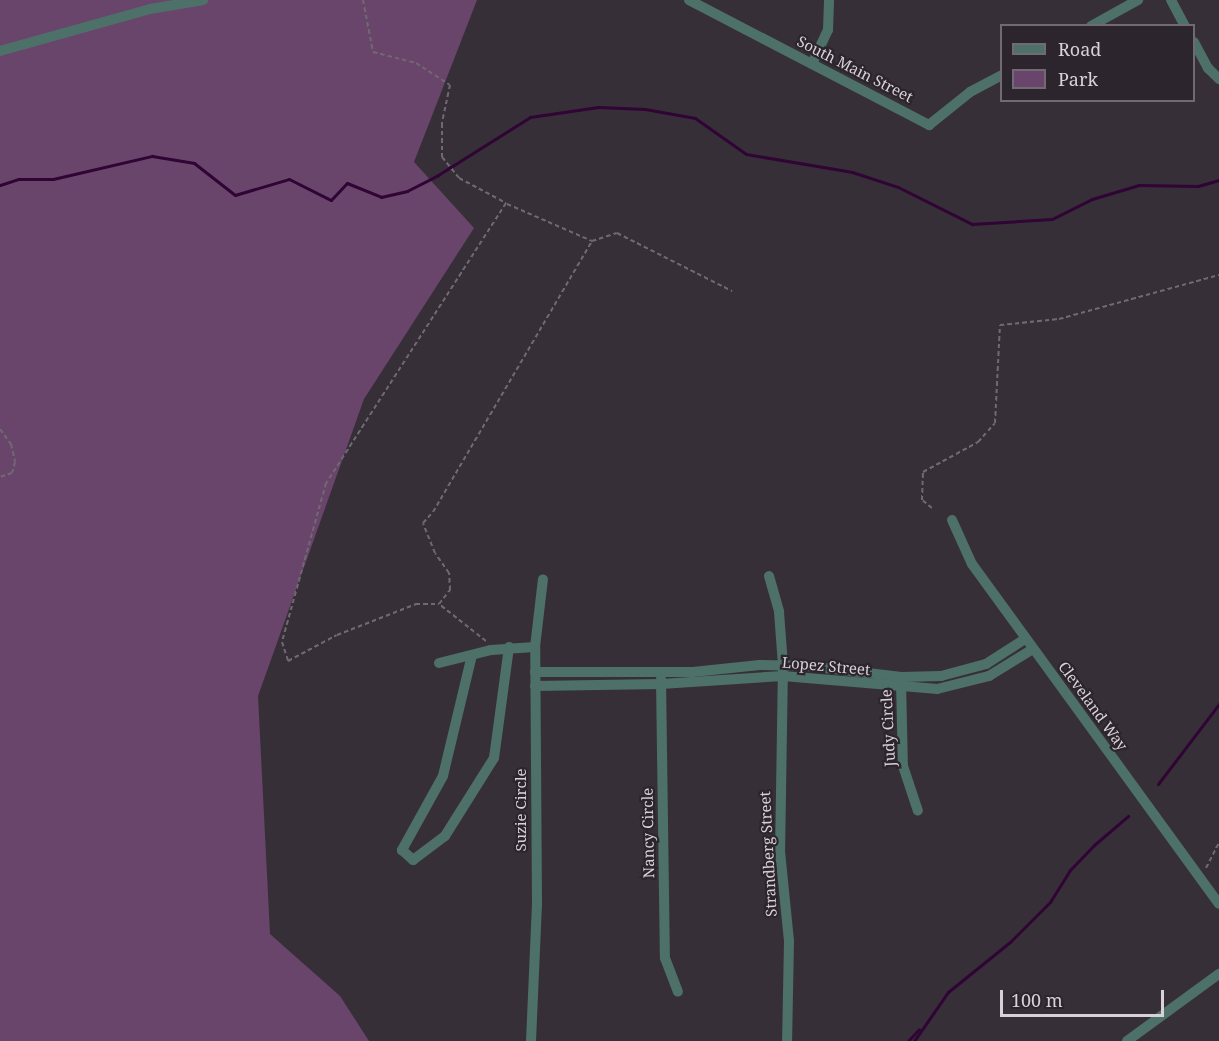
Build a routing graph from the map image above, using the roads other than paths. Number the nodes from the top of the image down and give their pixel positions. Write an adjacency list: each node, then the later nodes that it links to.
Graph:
1 (203, 0): 9 (street)
2 (689, 0): 10 (street, South Main Street)
3 (830, 0): 10 (street)
4 (1138, 0): 6 (street)
5 (1171, 0): 7 (street)
6 (1095, 24)
7 (1184, 24)
8 (1195, 44): 12 (street)
9 (0, 51)
10 (813, 64): 11 (street, South Main Street)
11 (1000, 76)
12 (1219, 79)
13 (952, 520): 16 (street, Cleveland Way)
14 (769, 576): 22 (street, Strandberg Street)
15 (543, 579): 17 (street, Suzie Circle)
16 (1025, 639): 19 (street, Cleveland Way); 25 (street, Lopez Street)
17 (535, 646): 18 (street); 23 (street, Suzie Circle)
18 (504, 648): 20 (street); 20 (street)
19 (1033, 649): 25 (street, Lopez Street); 29 (street, Cleveland Way)
20 (472, 655): 21 (street)
21 (439, 663)
22 (783, 670): 24 (street, Lopez Street); 25 (street, Lopez Street); 26 (street, Lopez Street); 33 (street, Strandberg Street)
23 (535, 672): 24 (street, Lopez Street); 27 (street, Suzie Circle)
24 (661, 672): 26 (street, Nancy Circle)
25 (901, 683): 28 (street, Judy Circle)
26 (661, 684): 27 (street, Lopez Street); 31 (street, Nancy Circle)
27 (535, 686): 32 (street, Suzie Circle)
28 (918, 811)
29 (1219, 904)
30 (1219, 974): 34 (street)
31 (678, 992)
32 (531, 1041)
33 (787, 1041)
34 (1127, 1041)

